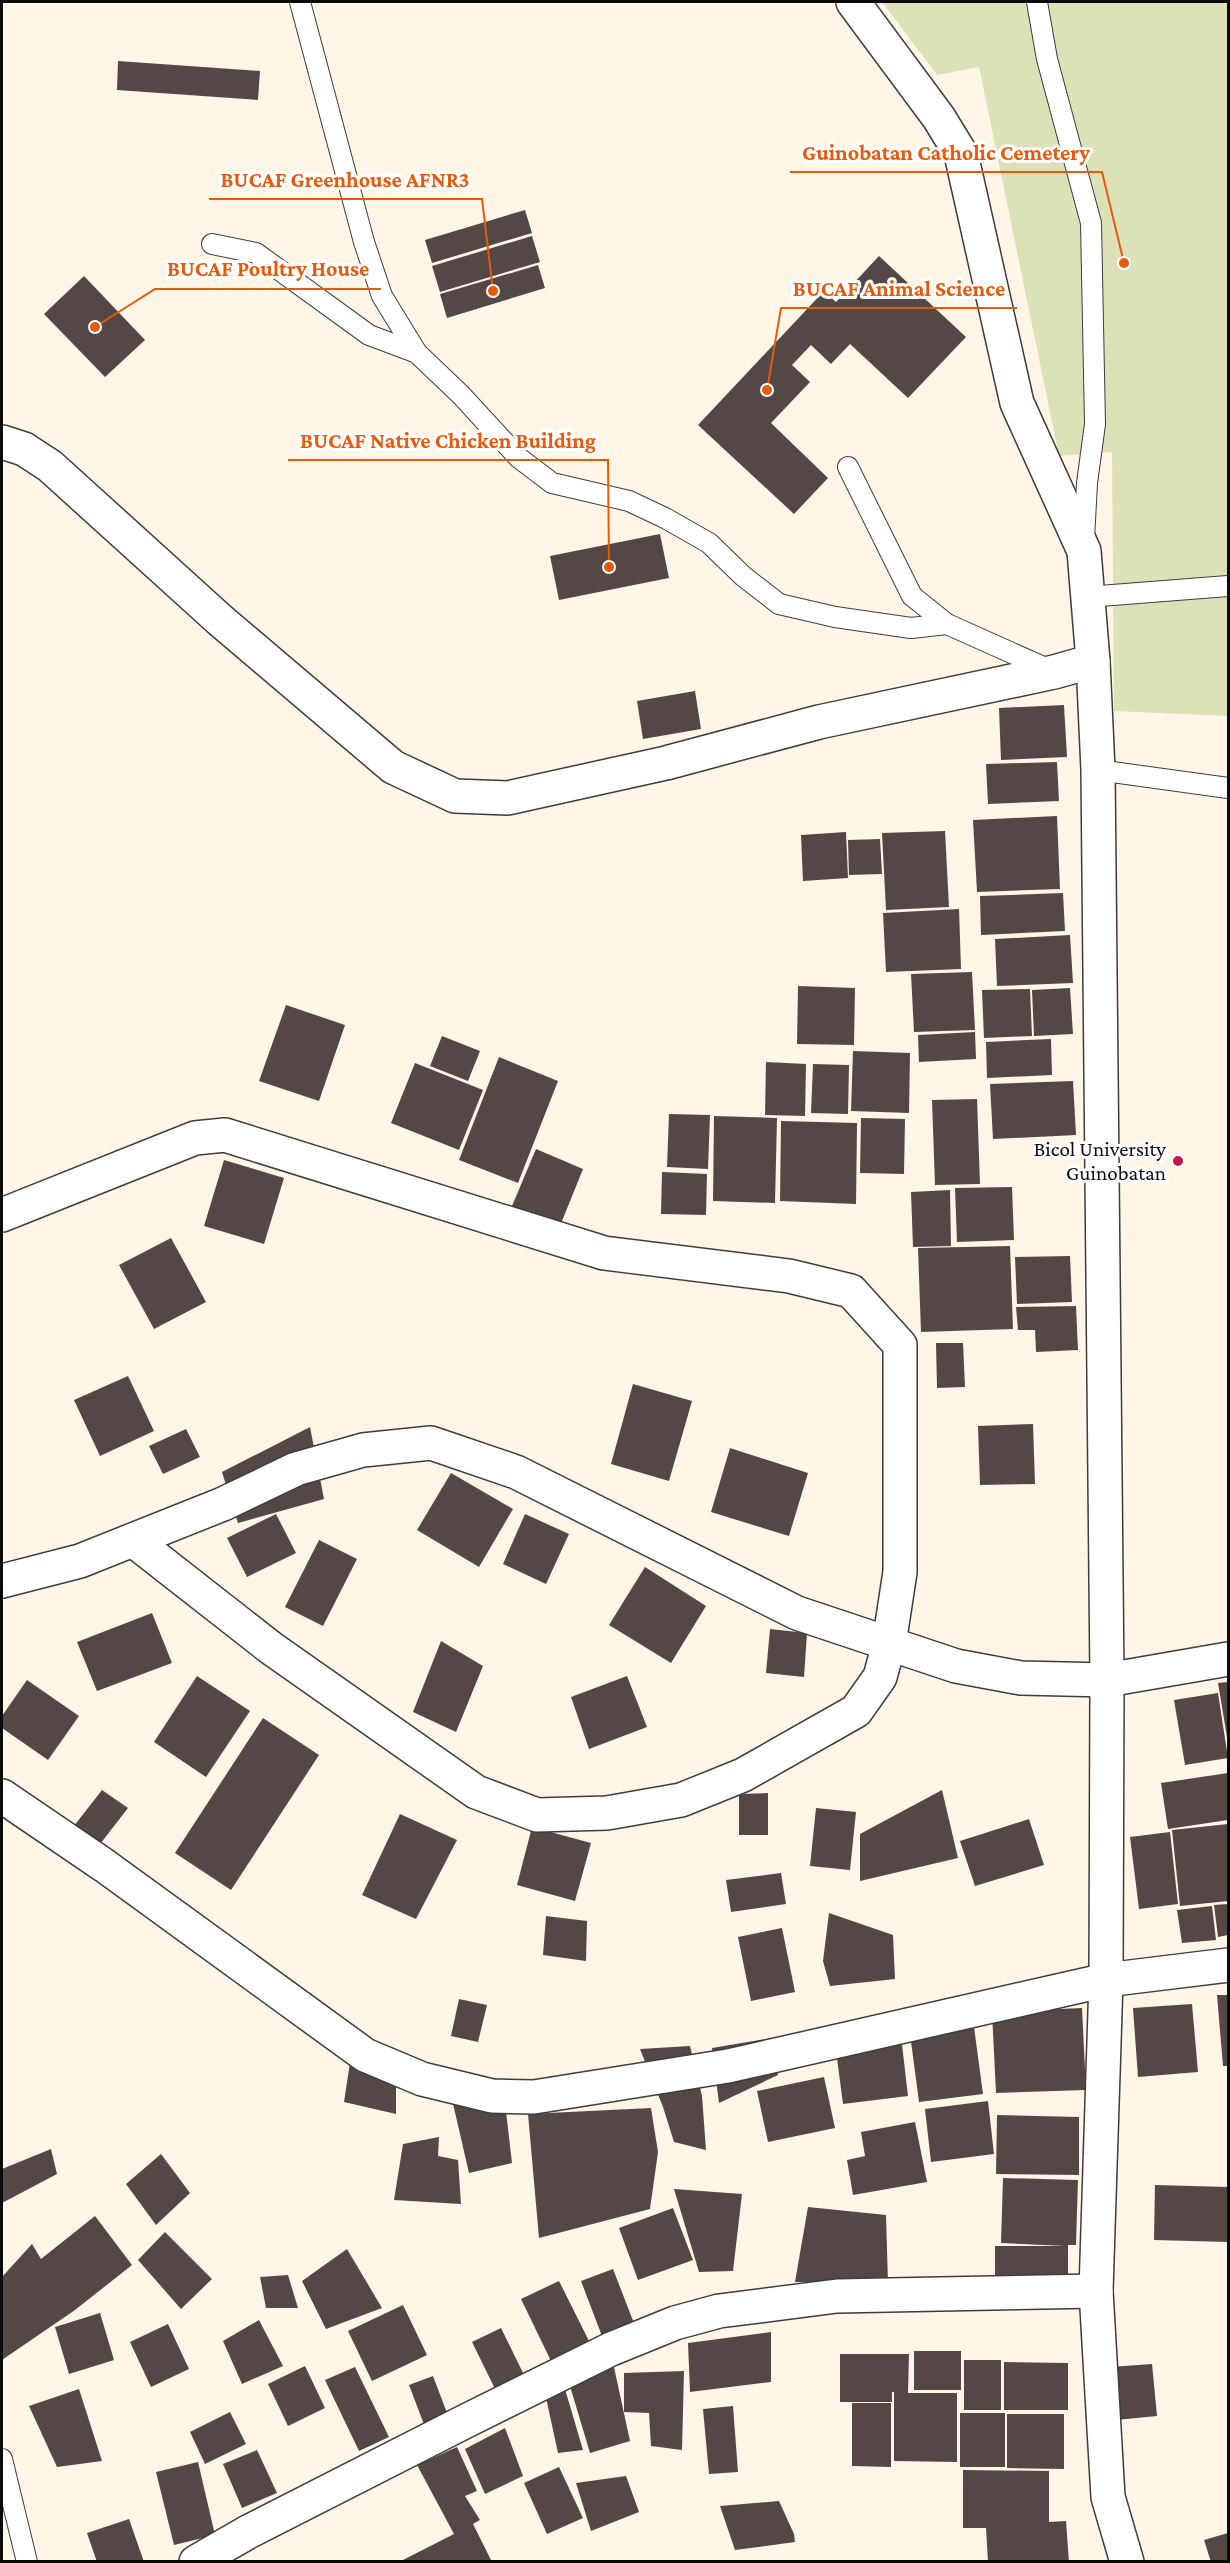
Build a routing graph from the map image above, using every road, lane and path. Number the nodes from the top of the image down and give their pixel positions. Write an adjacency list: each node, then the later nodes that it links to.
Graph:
1 (300, 2): 5 (lane)
2 (853, 2): 8 (street)
3 (1037, 2): 8 (lane)
4 (212, 244): 5 (lane)
5 (417, 353): 11 (lane)
6 (2, 442): 13 (street)
7 (848, 467): 11 (lane)
8 (1084, 551): 10 (street)
9 (1228, 586): 10 (lane)
10 (1087, 597): 12 (street)
11 (947, 624): 13 (lane)
12 (1093, 661): 13 (street); 14 (street)
13 (1054, 672)
14 (1098, 770): 15 (lane); 21 (street)
15 (1228, 788)
16 (2, 1215): 19 (street)
17 (133, 1540): 18 (street); 19 (street); 19 (street)
18 (2, 1581)
19 (889, 1644): 21 (street)
20 (1228, 1659): 21 (street)
21 (1107, 1680): 24 (street)
22 (2, 1796): 24 (street)
23 (1228, 1965): 24 (street)
24 (1106, 1980): 25 (street)
25 (1096, 2291): 28 (street); 29 (street)
26 (2, 2459): 27 (lane)
27 (27, 2562)
28 (196, 2562)
29 (1127, 2562)

